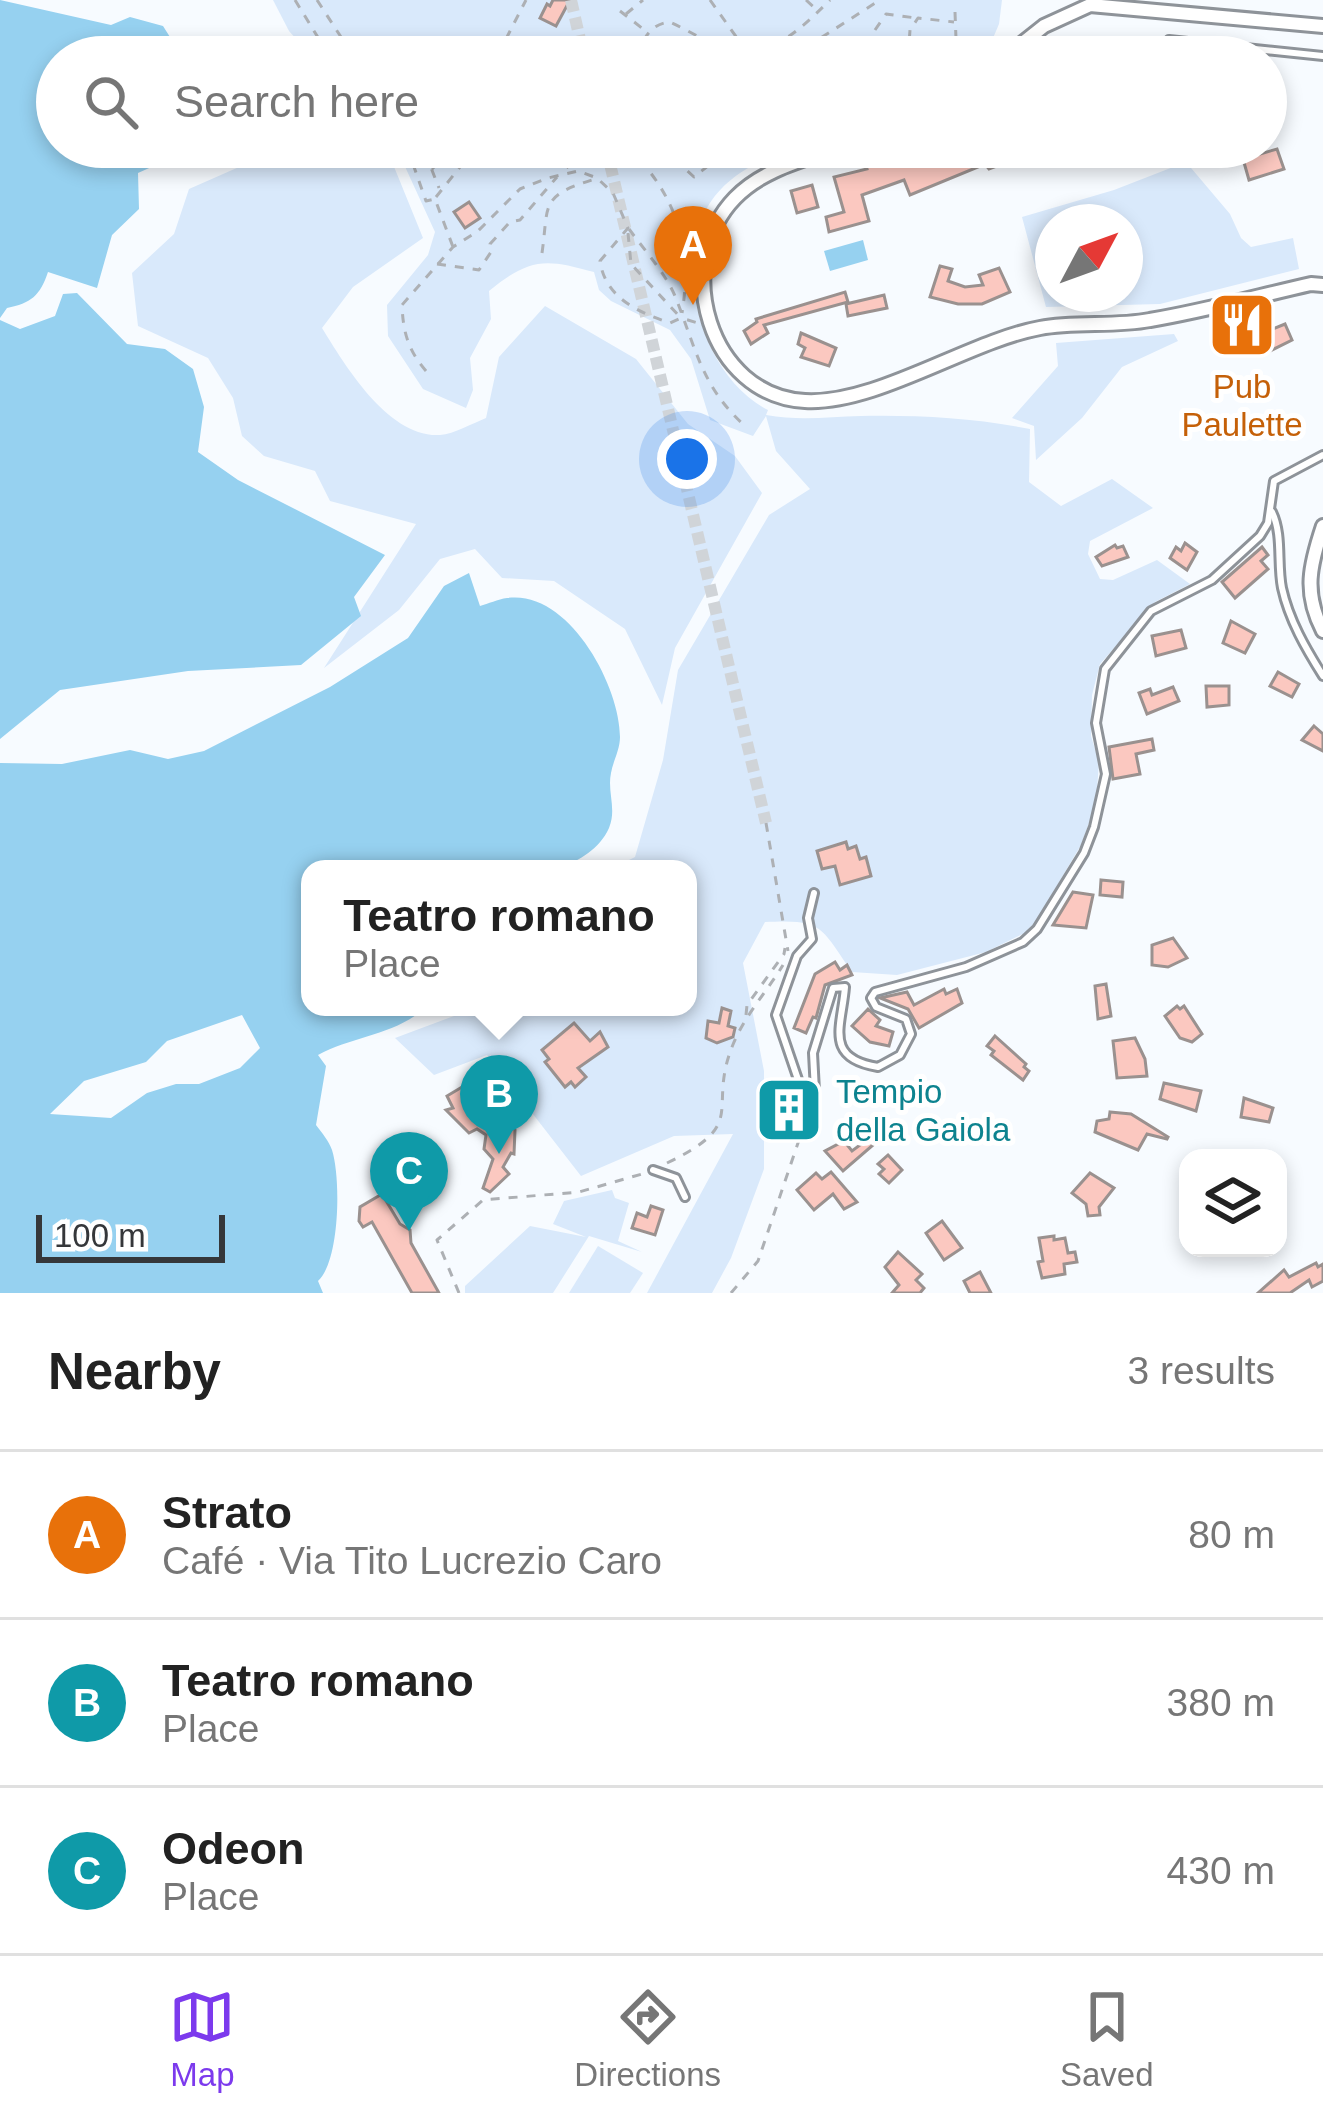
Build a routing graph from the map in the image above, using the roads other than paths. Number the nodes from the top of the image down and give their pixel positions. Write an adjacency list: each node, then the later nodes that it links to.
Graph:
1 (1084, 2): 2 (street); 3 (street)
2 (1323, 26)
3 (1031, 36)
4 (1287, 52): 5 (lane)
5 (1323, 56)
6 (780, 168): 7 (street)
7 (1323, 285)
8 (1323, 455): 9 (lane)
9 (1269, 509): 12 (lane); 13 (lane)
10 (1323, 526): 11 (street)
11 (1323, 632)
12 (1323, 676)
13 (1090, 839): 14 (lane); 16 (lane)
14 (1098, 846)
15 (814, 893): 16 (lane)
16 (808, 1100): 17 (lane)
17 (804, 1129)
18 (652, 1170): 19 (lane)
19 (685, 1197)

